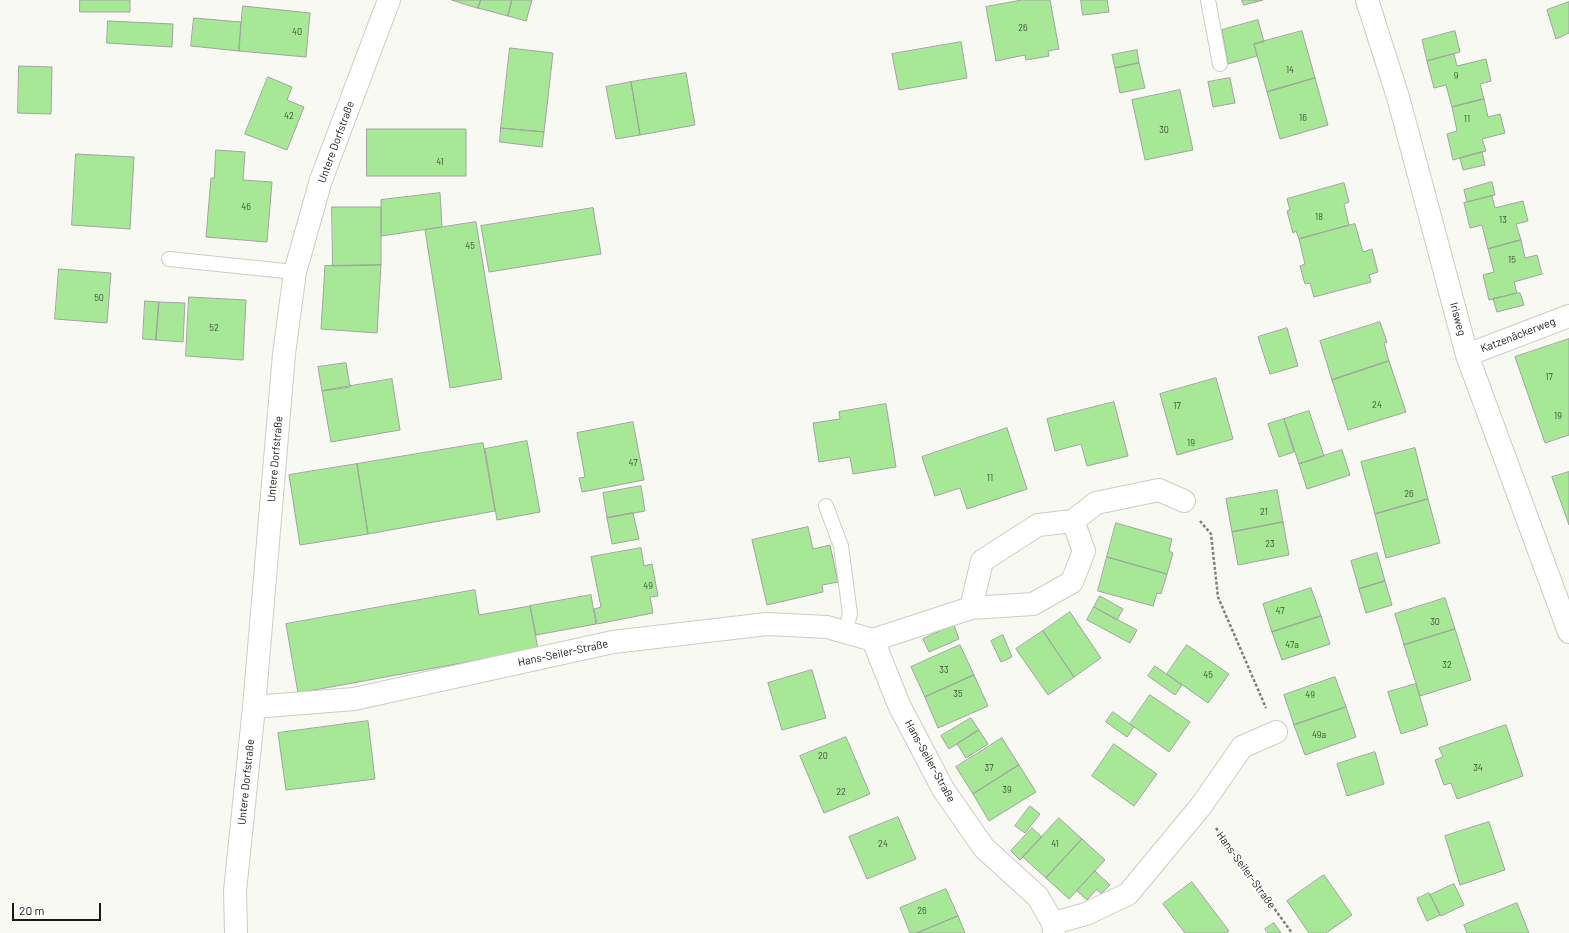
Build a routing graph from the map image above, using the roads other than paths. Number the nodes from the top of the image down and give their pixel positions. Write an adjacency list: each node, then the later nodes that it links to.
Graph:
1 (389, 0): 6 (street, Untere Dorfstraße)
2 (1208, 0): 4 (lane)
3 (1368, 0): 8 (street, Irisweg)
4 (1220, 64)
5 (169, 259): 6 (lane)
6 (295, 272): 16 (street, Untere Dorfstraße)
7 (1569, 316): 8 (street, Katzenäckerweg)
8 (1467, 355): 14 (street, Irisweg)
9 (1184, 501): 11 (street)
10 (826, 506): 13 (lane)
11 (1073, 521): 12 (street); 12 (street)
12 (971, 608): 15 (street)
13 (845, 632): 15 (street, Hans-Seiler-Straße); 16 (street, Hans-Seiler-Straße)
14 (1569, 632)
15 (873, 640): 18 (street, Hans-Seiler-Straße)
16 (254, 707): 19 (street, Untere Dorfstraße)
17 (1276, 732): 18 (street, Hans-Seiler-Straße)
18 (1054, 928)
19 (236, 933)

